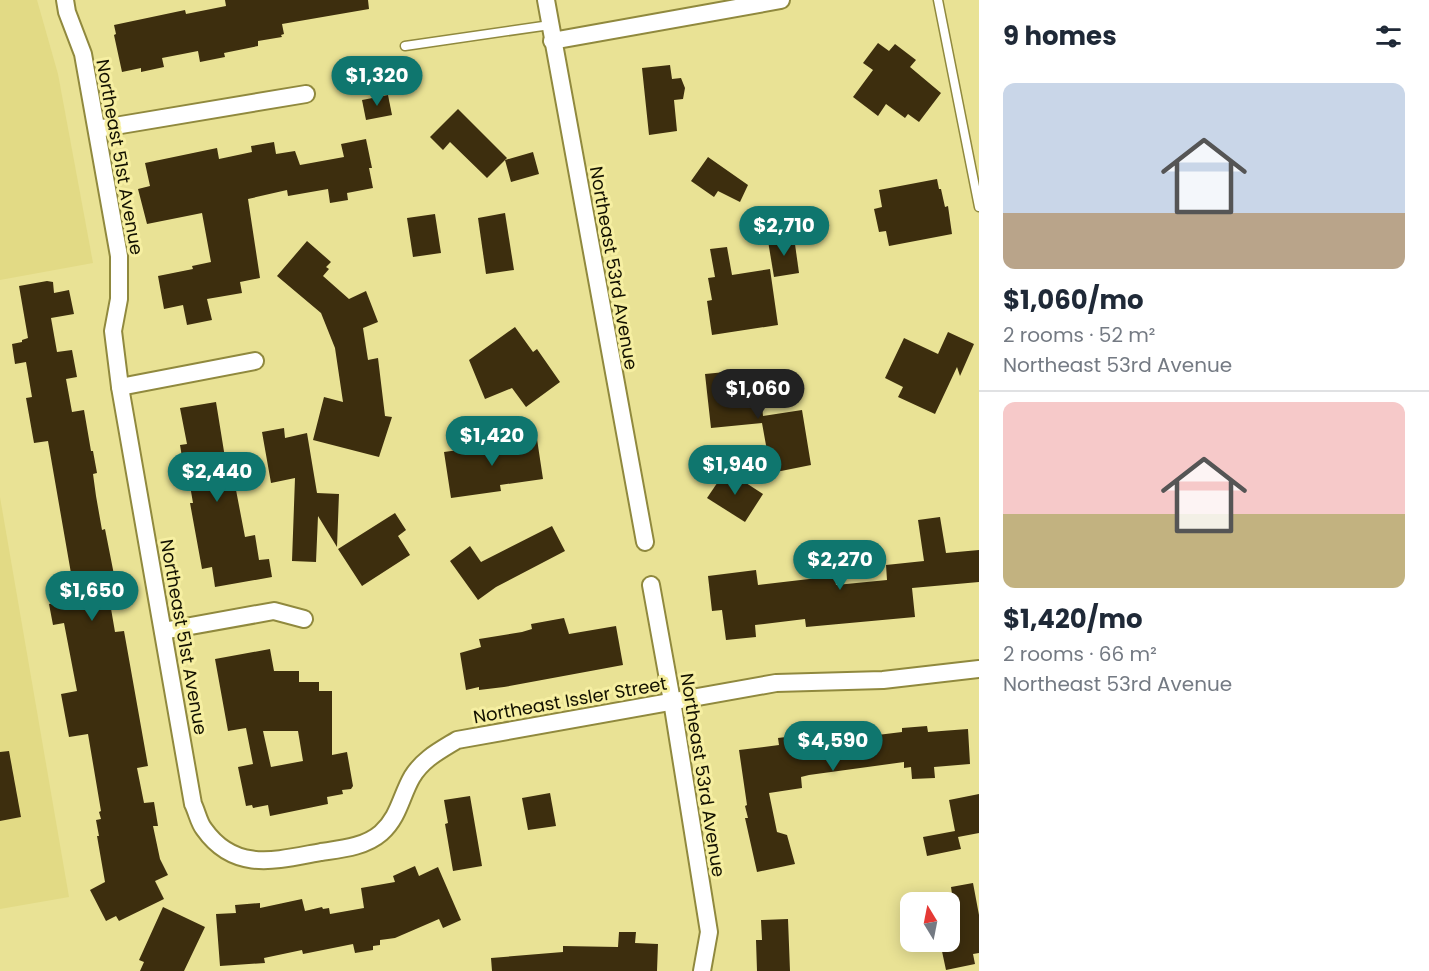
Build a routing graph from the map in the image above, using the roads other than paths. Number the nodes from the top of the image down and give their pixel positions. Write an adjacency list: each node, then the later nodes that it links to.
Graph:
1 (65, 0): 8 (street, Northeast 51st Avenue)
2 (546, 0): 5 (street, Northeast 53rd Avenue)
3 (781, 0): 5 (street)
4 (939, 0): 9 (lane)
5 (551, 33): 6 (lane); 12 (street, Northeast 53rd Avenue)
6 (405, 46)
7 (306, 94): 8 (street)
8 (97, 129): 11 (street, Northeast 51st Avenue)
9 (979, 207)
10 (255, 361): 11 (street)
11 (120, 387): 15 (street, Northeast 51st Avenue)
12 (645, 542)
13 (651, 585): 17 (street, Northeast 53rd Avenue)
14 (304, 619): 15 (street)
15 (163, 631): 18 (street, Northeast 51st Avenue)
16 (979, 669): 17 (street, Northeast Issler Street)
17 (672, 701): 18 (street, Northeast Issler Street); 19 (street, Northeast 53rd Avenue)
18 (221, 848)
19 (702, 971)

